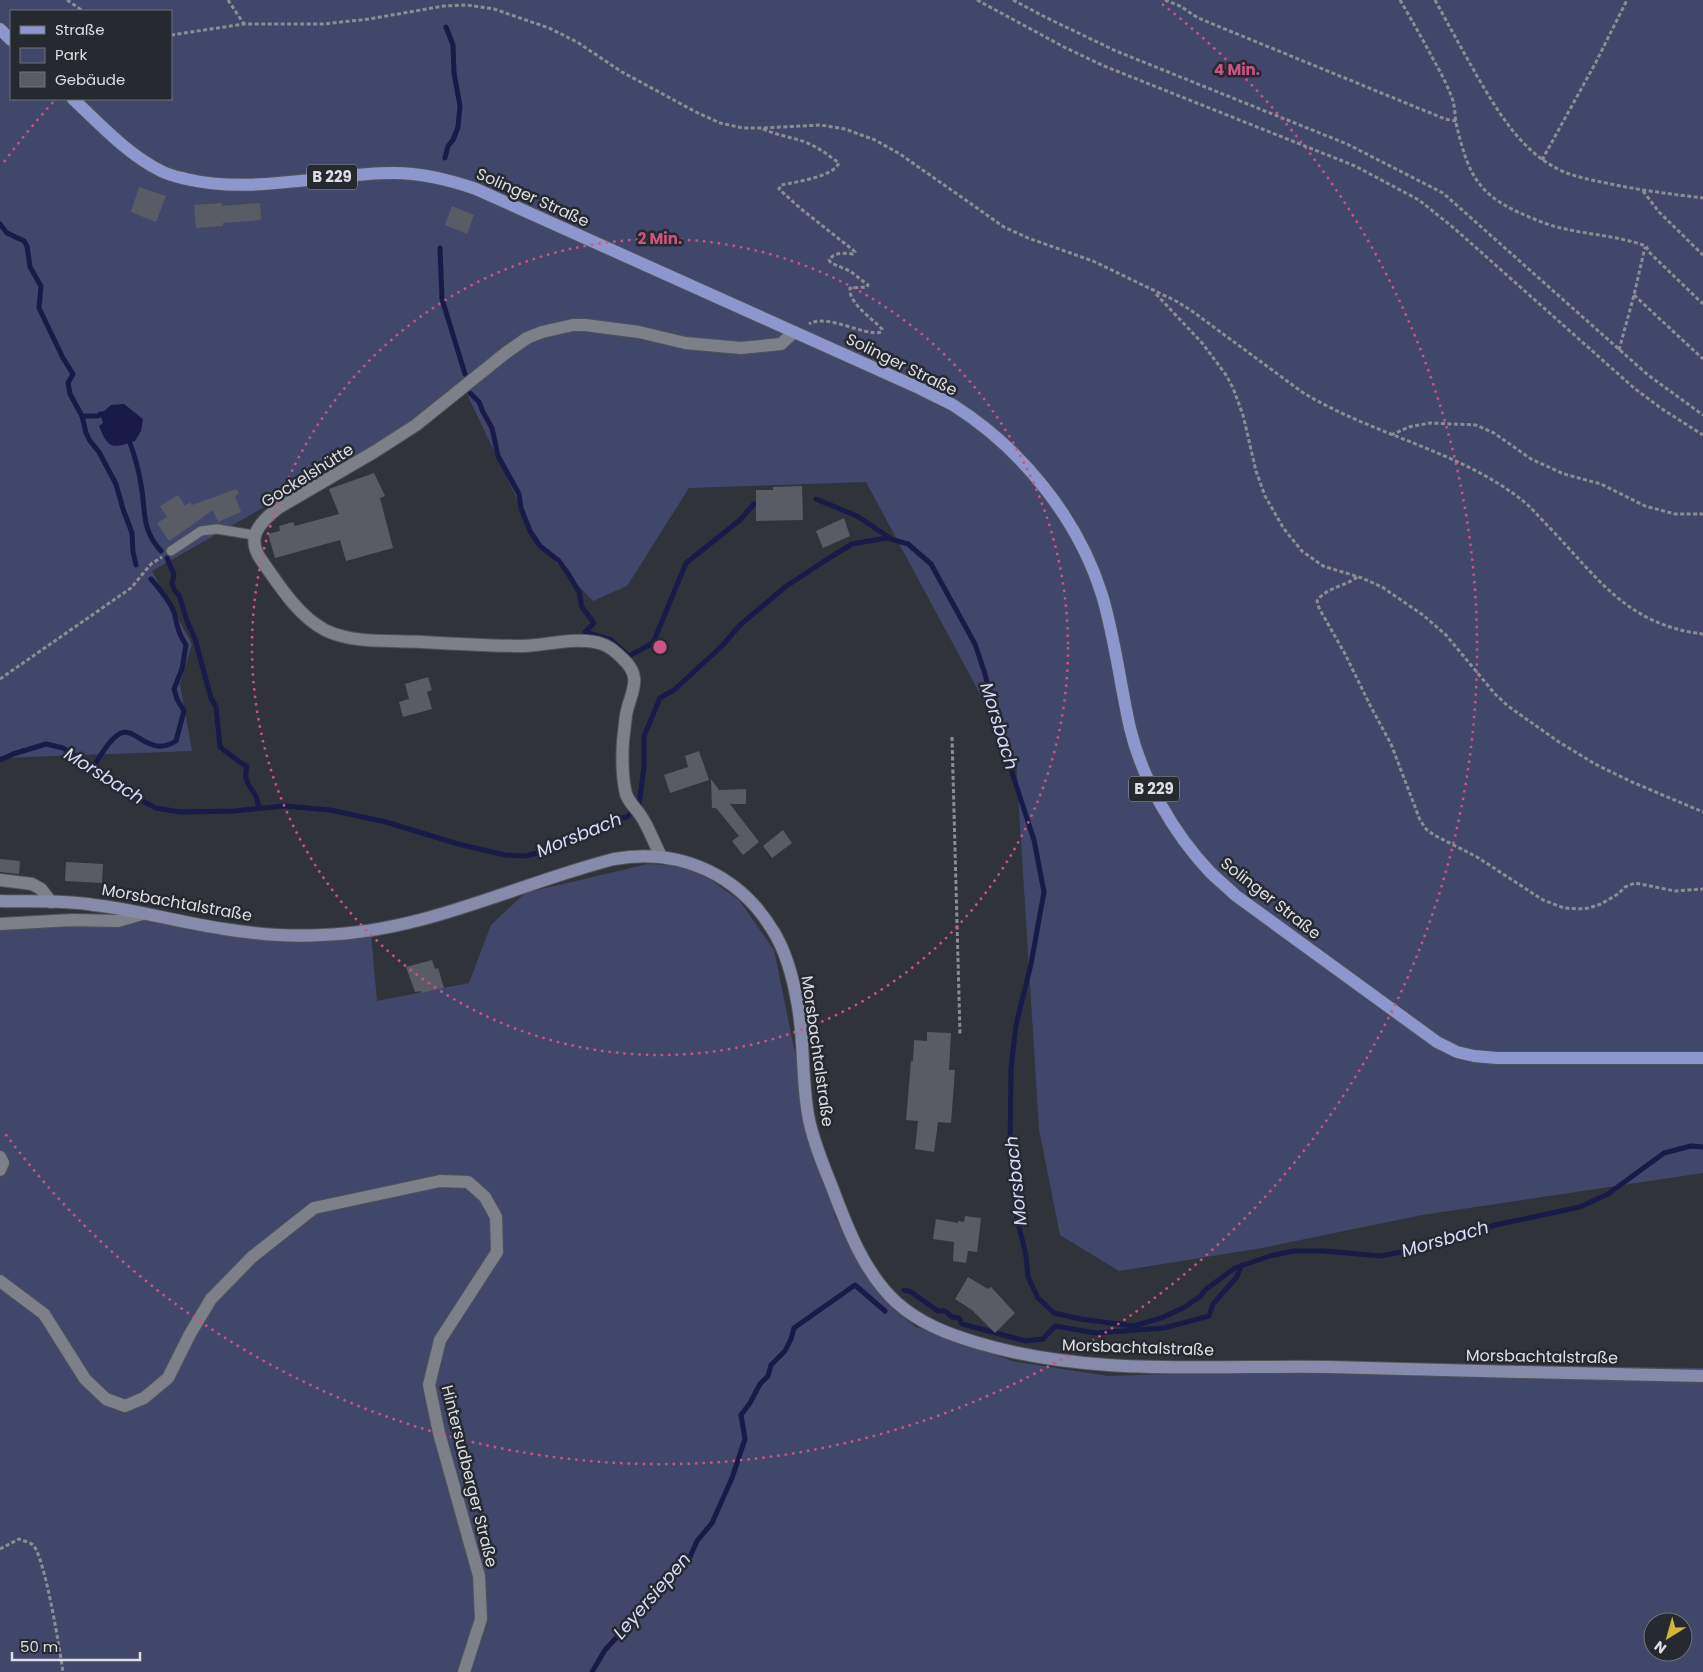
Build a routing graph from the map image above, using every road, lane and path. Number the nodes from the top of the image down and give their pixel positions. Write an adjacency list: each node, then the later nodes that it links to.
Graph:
1 (67, 0): 9 (path)
2 (228, 0): 10 (path)
3 (977, 0): 30 (path)
4 (1013, 0): 26 (path)
5 (1165, 0): 15 (path)
6 (1400, 0): 15 (path)
7 (1435, 0): 17 (path)
8 (1627, 0): 17 (path)
9 (82, 10)
10 (244, 24): 12 (path); 16 (path)
11 (0, 29): 13 (main road)
12 (172, 35)
13 (10, 39)
14 (75, 100): 25 (main road, Solinger Straße / B 229)
15 (1456, 121): 20 (path)
16 (762, 128): 22 (path); 25 (path)
17 (1542, 160): 18 (path)
18 (1642, 191): 19 (path); 21 (path)
19 (1703, 198)
20 (1646, 246): 23 (path); 24 (path)
21 (1703, 255)
22 (1154, 291): 29 (path); 34 (path)
23 (1634, 295): 26 (path); 27 (path)
24 (1703, 304)
25 (794, 332): 32 (street, Gockelshütte); 47 (main road, Solinger Straße / B 229)
26 (1619, 350): 28 (path)
27 (1703, 359)
28 (1703, 415)
29 (1391, 435): 31 (path); 35 (path)
30 (1703, 435)
31 (1703, 514)
32 (254, 535): 33 (lane); 39 (street)
33 (171, 551): 36 (path)
34 (1358, 577): 38 (path); 41 (path)
35 (1703, 634)
36 (0, 679)
37 (952, 737): 46 (path)
38 (1703, 812)
39 (661, 856): 44 (main road, Morsbachtalstraße); 51 (main road, Morsbachtalstraße)
40 (0, 880): 43 (street)
41 (1703, 889)
42 (0, 901): 43 (main road, Morsbachtalstraße)
43 (51, 902): 44 (main road, Morsbachtalstraße)
44 (142, 914): 45 (street)
45 (0, 924)
46 (960, 1034)
47 (1703, 1058)
48 (0, 1157): 49 (street)
49 (0, 1170)
50 (0, 1281): 54 (street, Hintersudberger Straße)
51 (1703, 1376)
52 (0, 1549): 53 (path)
53 (63, 1672)
54 (464, 1672)

